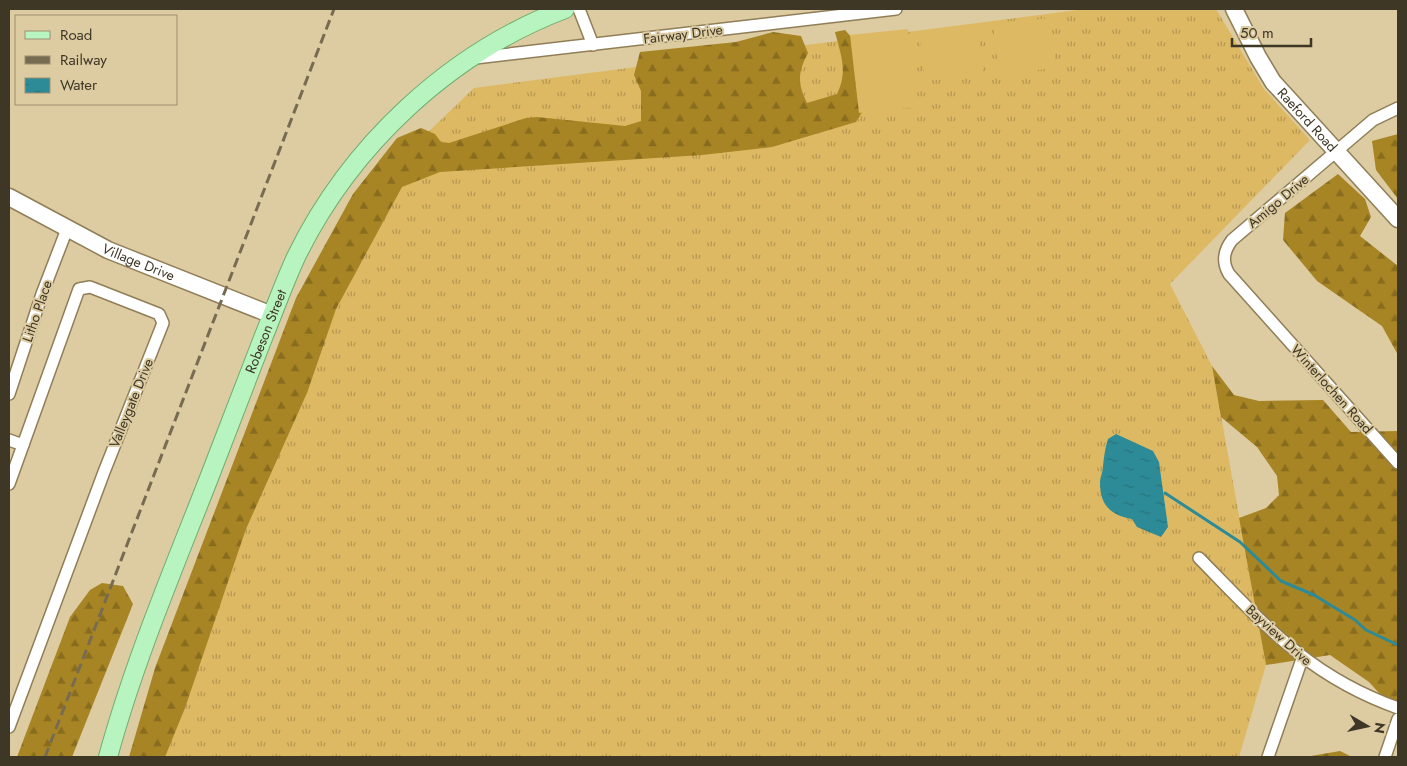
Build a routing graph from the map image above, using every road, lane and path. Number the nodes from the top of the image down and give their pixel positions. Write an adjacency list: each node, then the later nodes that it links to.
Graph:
1 (565, 9): 6 (main road, Robeson Street)
2 (580, 9): 5 (street)
3 (896, 9): 5 (street, Fairway Drive)
4 (1234, 9): 8 (main road, Raeford Road)
5 (593, 45): 6 (street, Fairway Drive)
6 (470, 59): 12 (main road, Robeson Street)
7 (1398, 108): 8 (street, Amigo Drive)
8 (1336, 151): 10 (main road, Raeford Road); 13 (street, Amigo Drive)
9 (9, 197): 11 (main road, Village Drive)
10 (1398, 219)
11 (67, 229): 12 (main road, Village Drive); 14 (street, Litho Place)
12 (272, 315): 24 (main road, Robeson Street)
13 (1266, 316): 17 (street, Winterlochen Road)
14 (9, 394)
15 (9, 440): 16 (street)
16 (23, 445): 18 (street, Valleygate Drive); 23 (street, Valleygate Drive)
17 (1398, 463)
18 (9, 484)
19 (1198, 558): 20 (street, Bayview Drive)
20 (1302, 659): 21 (street, Bayview Drive); 25 (street)
21 (1398, 708)
22 (1398, 719): 26 (street)
23 (9, 727)
24 (108, 757)
25 (1268, 757)
26 (1385, 757)

